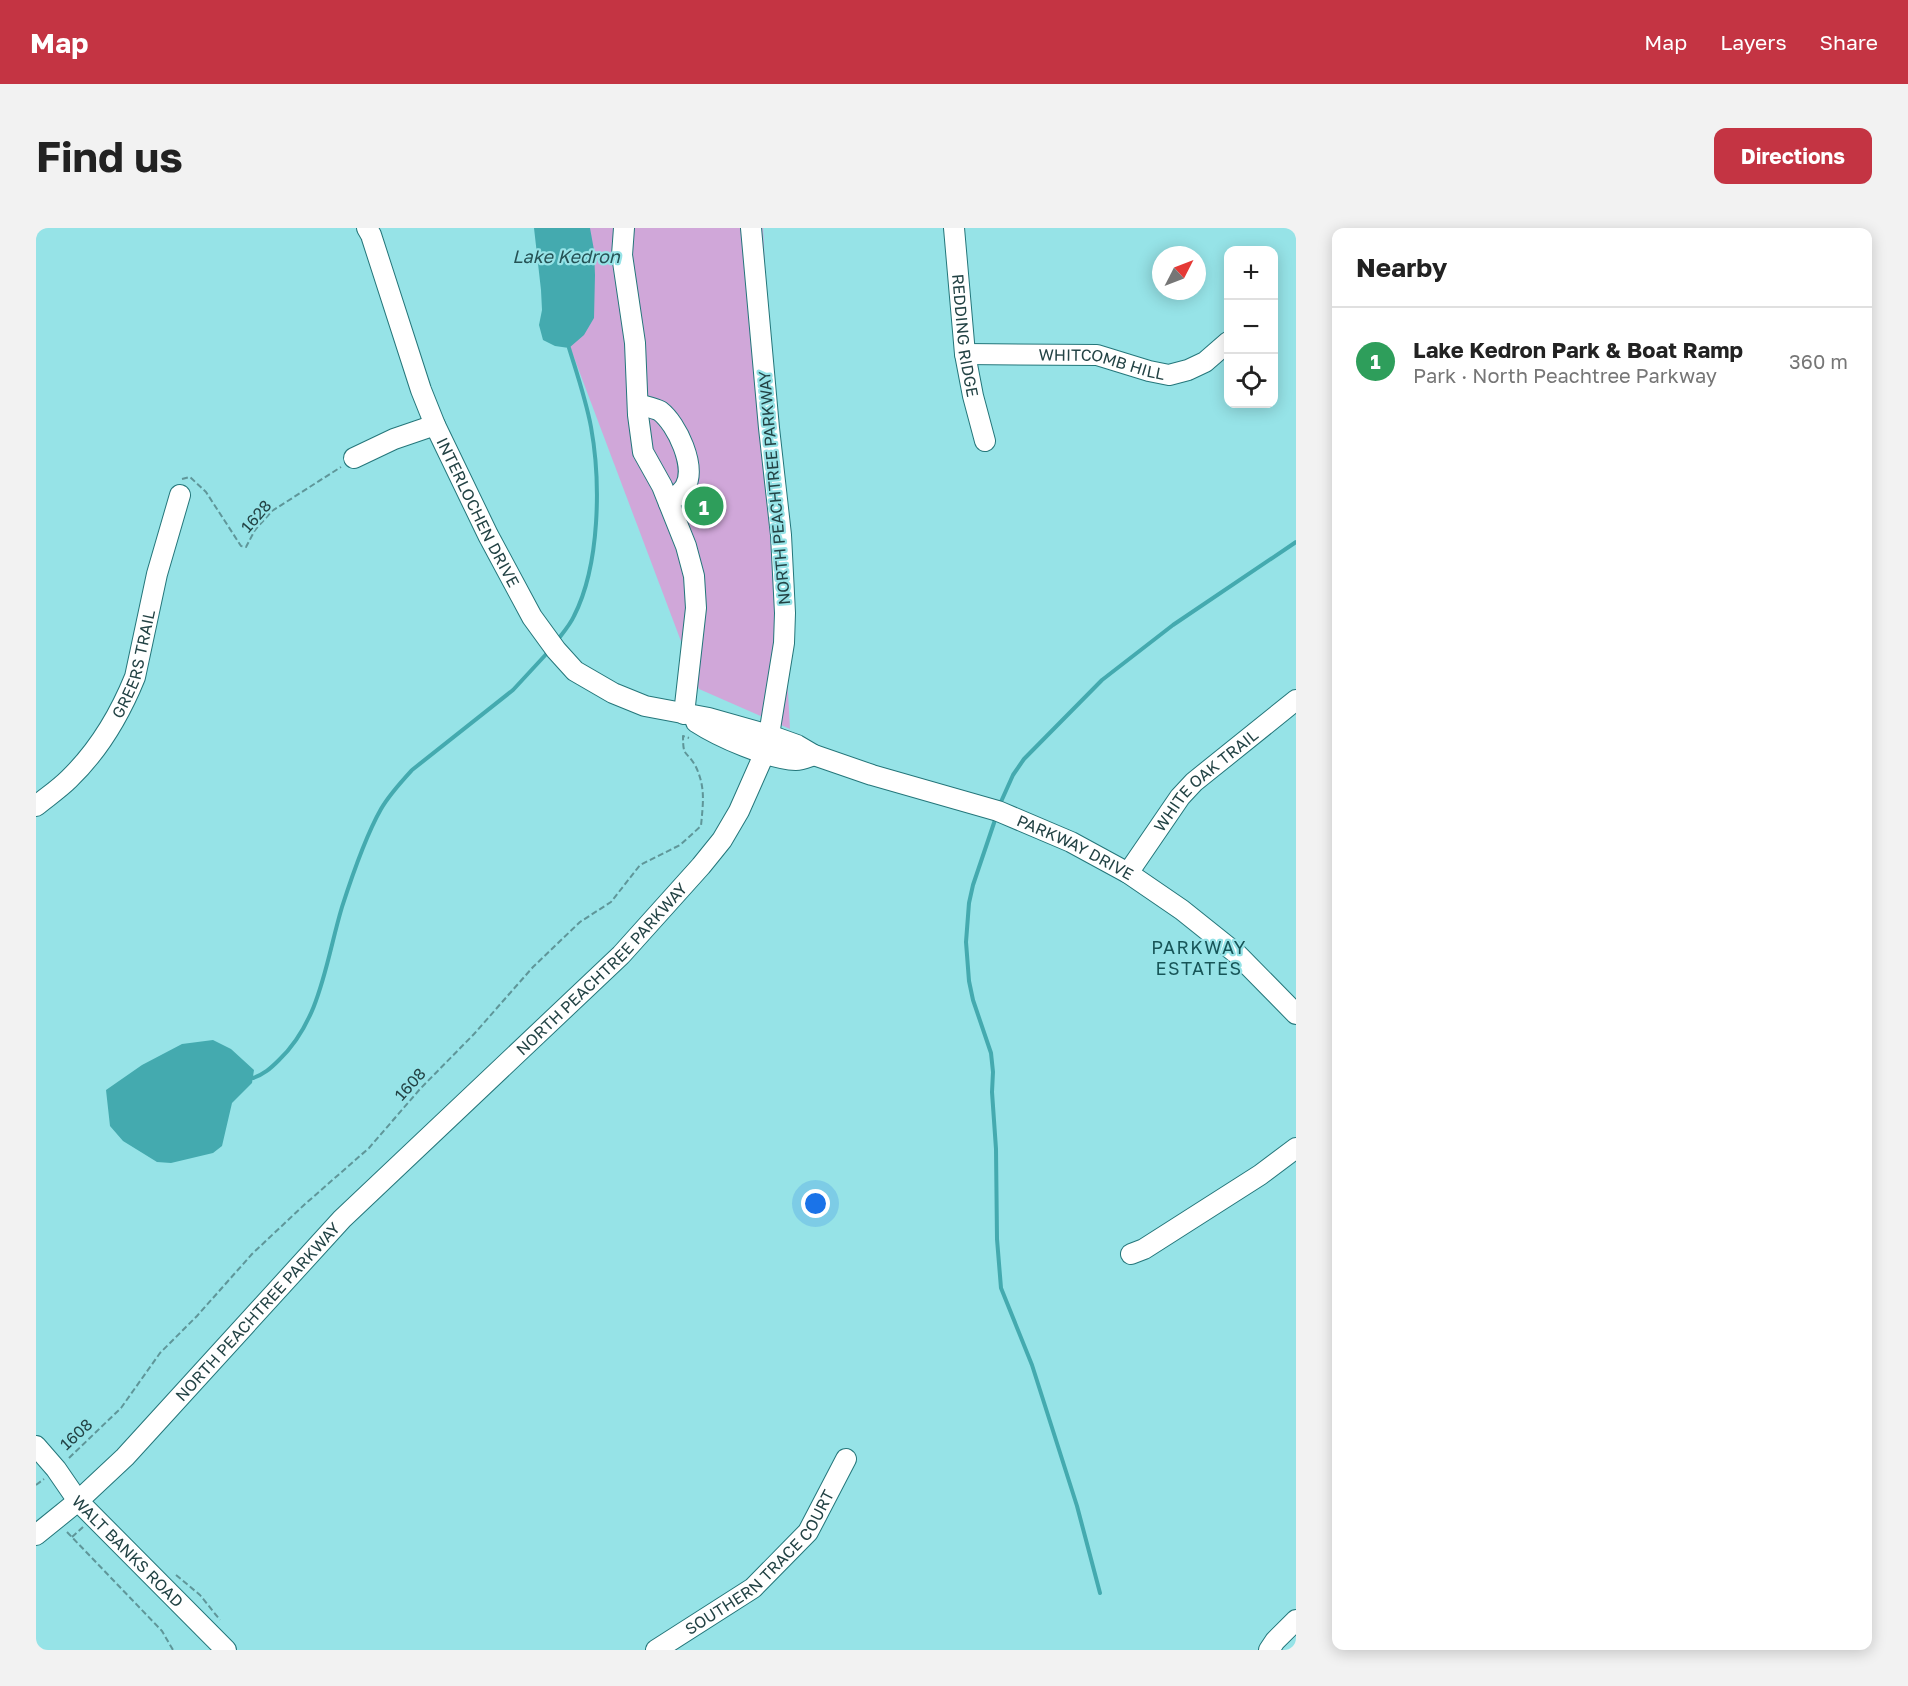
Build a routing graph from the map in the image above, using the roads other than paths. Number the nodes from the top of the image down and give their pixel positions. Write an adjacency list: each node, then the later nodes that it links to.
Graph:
1 (367, 228): 8 (street, INTERLOCHEN DRIVE)
2 (624, 228): 7 (street)
3 (751, 228): 15 (street, NORTH PEACHTREE PARKWAY)
4 (954, 228): 6 (street, REDDING RIDGE)
5 (1224, 345): 6 (street, WHITCOMB HILL)
6 (965, 354): 9 (street, REDDING RIDGE)
7 (638, 404): 12 (street); 12 (street)
8 (435, 425): 10 (street); 14 (street, INTERLOCHEN DRIVE)
9 (985, 441)
10 (354, 458)
11 (180, 495): 16 (street, GREERS TRAIL)
12 (669, 503): 14 (street)
13 (1296, 700): 17 (street, WHITE OAK TRAIL)
14 (684, 714): 15 (street, INTERLOCHEN DRIVE)
15 (766, 744): 17 (street, PARKWAY DRIVE); 23 (street, NORTH PEACHTREE PARKWAY)
16 (36, 806)
17 (1128, 873): 18 (street, PARKWAY DRIVE)
18 (1296, 1014)
19 (1296, 1148): 20 (street)
20 (1131, 1254)
21 (36, 1446): 23 (street, WALT BANKS ROAD)
22 (846, 1459): 27 (street, SOUTHERN TRACE COURT)
23 (78, 1501): 24 (street, NORTH PEACHTREE PARKWAY); 26 (street, WALT BANKS ROAD)
24 (36, 1535)
25 (1296, 1620): 28 (street)
26 (226, 1650)
27 (656, 1650)
28 (1269, 1650)

